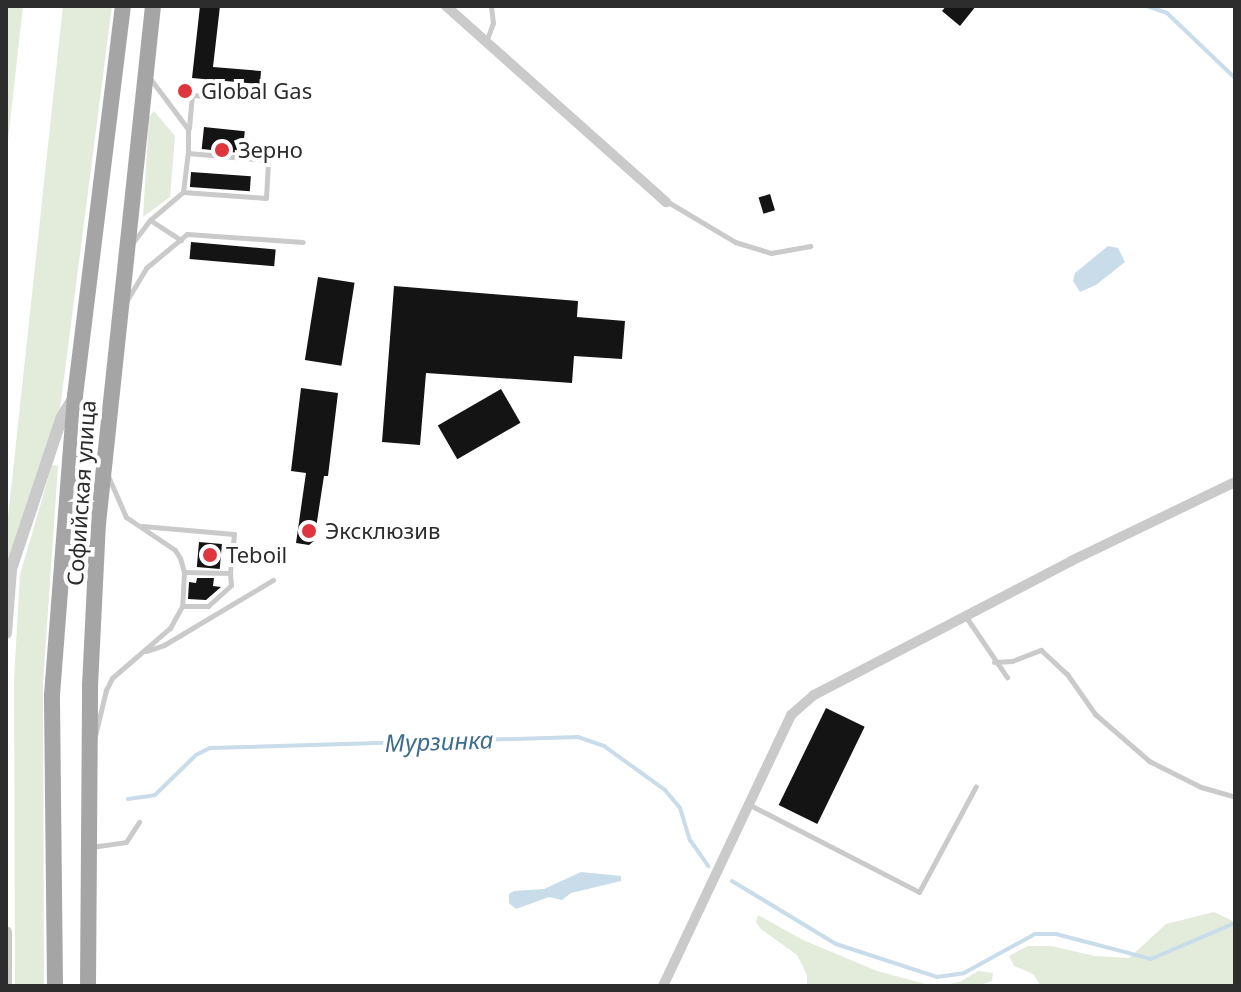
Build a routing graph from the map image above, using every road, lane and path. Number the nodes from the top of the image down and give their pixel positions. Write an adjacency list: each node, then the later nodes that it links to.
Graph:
1 (123, 6): 20 (main road, Софийская улица)
2 (153, 6): 6 (main road, Софийская улица)
3 (446, 6): 5 (street)
4 (491, 6): 5 (lane)
5 (486, 42): 13 (street)
6 (146, 73): 8 (lane); 18 (main road, Софийская улица)
7 (262, 100): 8 (lane)
8 (188, 129): 10 (lane)
9 (269, 145): 11 (lane)
10 (188, 153): 11 (lane); 12 (lane)
11 (268, 160): 12 (lane)
12 (183, 192): 14 (lane)
13 (666, 202): 17 (lane)
14 (150, 220): 15 (lane); 18 (lane)
15 (181, 240): 16 (lane); 19 (lane)
16 (303, 242)
17 (810, 246)
18 (126, 251): 19 (main road, Софийская улица)
19 (119, 312): 21 (main road, Софийская улица)
20 (75, 396): 29 (street, Софийская улица); 41 (main road, Софийская улица)
21 (104, 464): 23 (lane); 33 (main road, Софийская улица)
22 (1235, 482): 28 (street)
23 (139, 525): 24 (lane); 25 (lane)
24 (184, 572): 25 (lane); 27 (lane)
25 (230, 573): 27 (lane)
26 (273, 580): 30 (lane)
27 (182, 606): 30 (lane)
28 (965, 616): 31 (lane); 36 (street)
29 (6, 633)
30 (141, 652): 33 (lane)
31 (994, 662): 32 (lane); 35 (lane)
32 (1007, 677)
33 (89, 747): 38 (main road, Софийская улица)
34 (976, 786): 36 (lane)
35 (1235, 797)
36 (749, 804): 43 (street)
37 (139, 822): 38 (lane)
38 (87, 847): 42 (main road, Софийская улица)
39 (6, 932): 40 (street)
40 (6, 986)
41 (55, 986)
42 (88, 986)
43 (663, 986)

